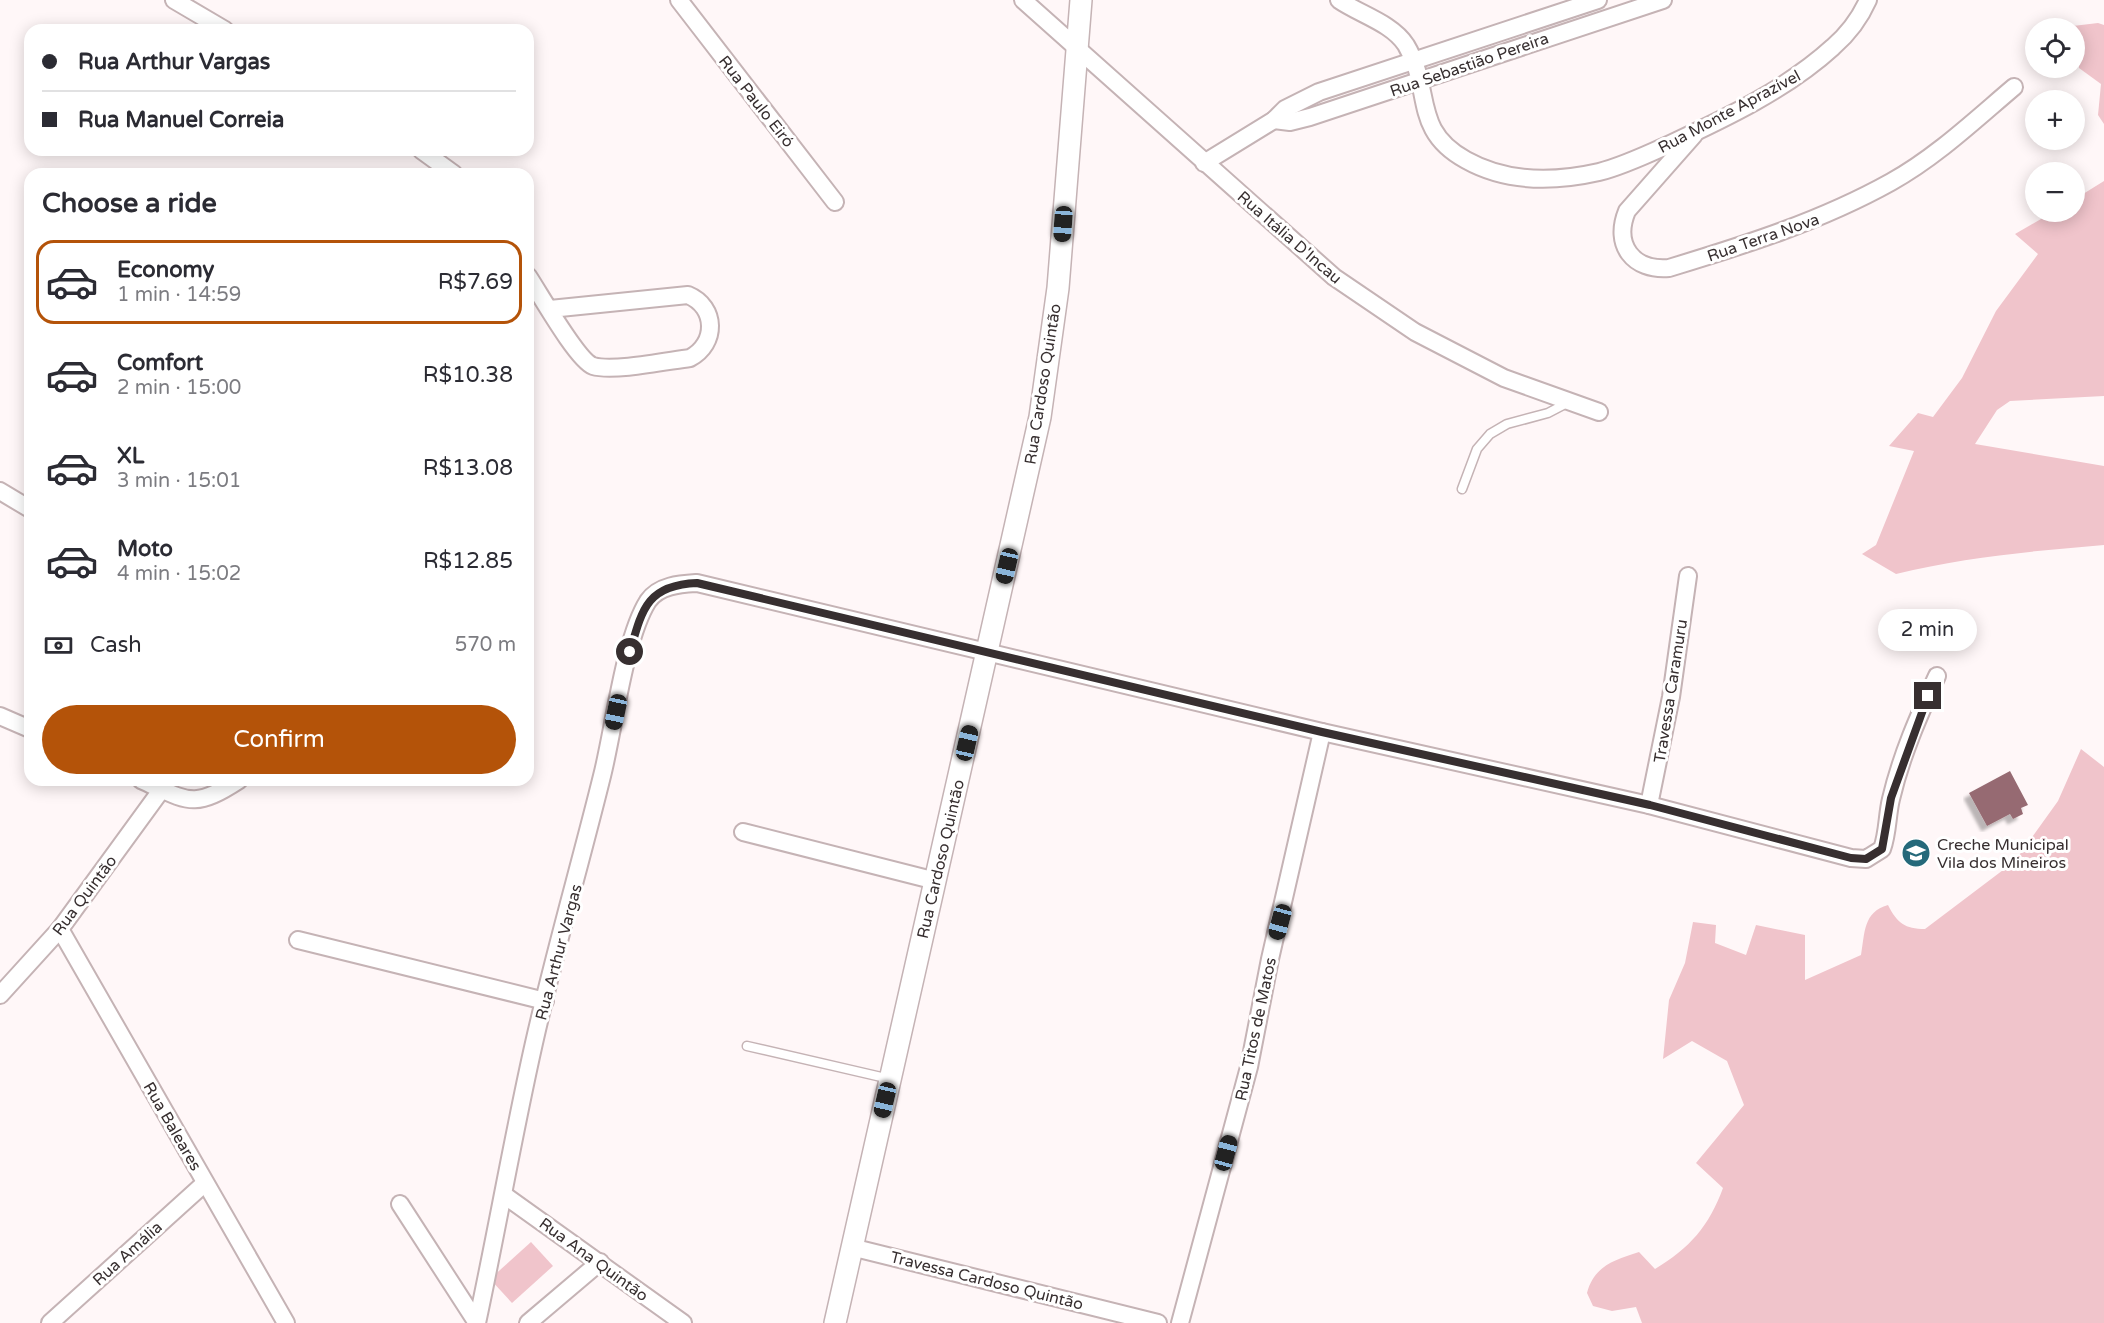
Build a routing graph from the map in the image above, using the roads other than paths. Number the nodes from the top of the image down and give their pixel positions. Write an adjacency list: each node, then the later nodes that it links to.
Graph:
1 (174, 0): 9 (street)
2 (679, 0): 19 (street, Rua Paulo Eiró)
3 (1023, 0): 10 (street, Rua Itália D'Incau)
4 (1081, 0): 10 (street, Rua Cardoso Quintão)
5 (1339, 0): 11 (street, Rua Monte Aprazível)
6 (1598, 0): 11 (street, Rua Sebastião Pereira)
7 (1663, 0): 12 (street, Rua Sebastião Pereira)
8 (1868, 0): 15 (street, Rua Monte Aprazível)
9 (215, 24)
10 (1076, 49): 17 (street, Rua Itália D'Incau); 28 (street, Rua Cardoso Quintão)
11 (1413, 61): 12 (street, Rua Monte Aprazível); 14 (street, Rua Sebastião Pereira)
12 (1420, 81): 14 (street, Rua Sebastião Pereira); 15 (street, Rua Monte Aprazível)
13 (2014, 87): 15 (street, Rua Terra Nova)
14 (1274, 120): 17 (street, Rua Sebastião Pereira)
15 (1697, 131)
16 (429, 156): 18 (street)
17 (1204, 163): 22 (street, Rua Itália D'Incau)
18 (446, 168)
19 (835, 202)
20 (534, 285): 21 (street)
21 (550, 309): 21 (street)
22 (1569, 402): 23 (street, Rua Itália D'Incau); 24 (lane)
23 (1599, 412)
24 (1462, 489)
25 (0, 491): 26 (street)
26 (24, 505)
27 (1688, 576): 36 (street, Travessa Caramuru)
28 (987, 651): 32 (street); 38 (street, Rua Cardoso Quintão); 42 (street, Rua Arthur Vargas)
29 (1937, 676): 36 (street)
30 (0, 716): 31 (street)
31 (24, 726)
32 (1322, 732): 36 (street); 57 (street, Rua Titos de Matos)
33 (155, 786): 35 (street)
34 (229, 786): 35 (street)
35 (162, 789): 39 (street, Rua Quintão)
36 (1650, 805)
37 (743, 832): 38 (street)
38 (936, 880): 44 (street, Rua Cardoso Quintão)
39 (60, 929): 41 (street, Rua Quintão); 45 (street, Rua Baleares)
40 (298, 940): 42 (street)
41 (0, 995)
42 (545, 1001): 46 (street, Rua Arthur Vargas)
43 (747, 1046): 44 (lane)
44 (890, 1079): 48 (street, Rua Cardoso Quintão)
45 (205, 1183): 50 (street, Rua Amália); 51 (street, Rua Baleares)
46 (504, 1195): 49 (street, Rua Ana Quintão); 52 (street, Rua Arthur Vargas)
47 (400, 1204): 52 (street)
48 (851, 1247): 55 (street, Rua Cardoso Quintão); 56 (street, Travessa Cardoso Quintão)
49 (600, 1262): 53 (street); 54 (street, Rua Ana Quintão)
50 (50, 1323)
51 (286, 1323)
52 (477, 1323)
53 (528, 1323)
54 (683, 1323)
55 (835, 1323)
56 (1158, 1323)
57 (1180, 1323)

